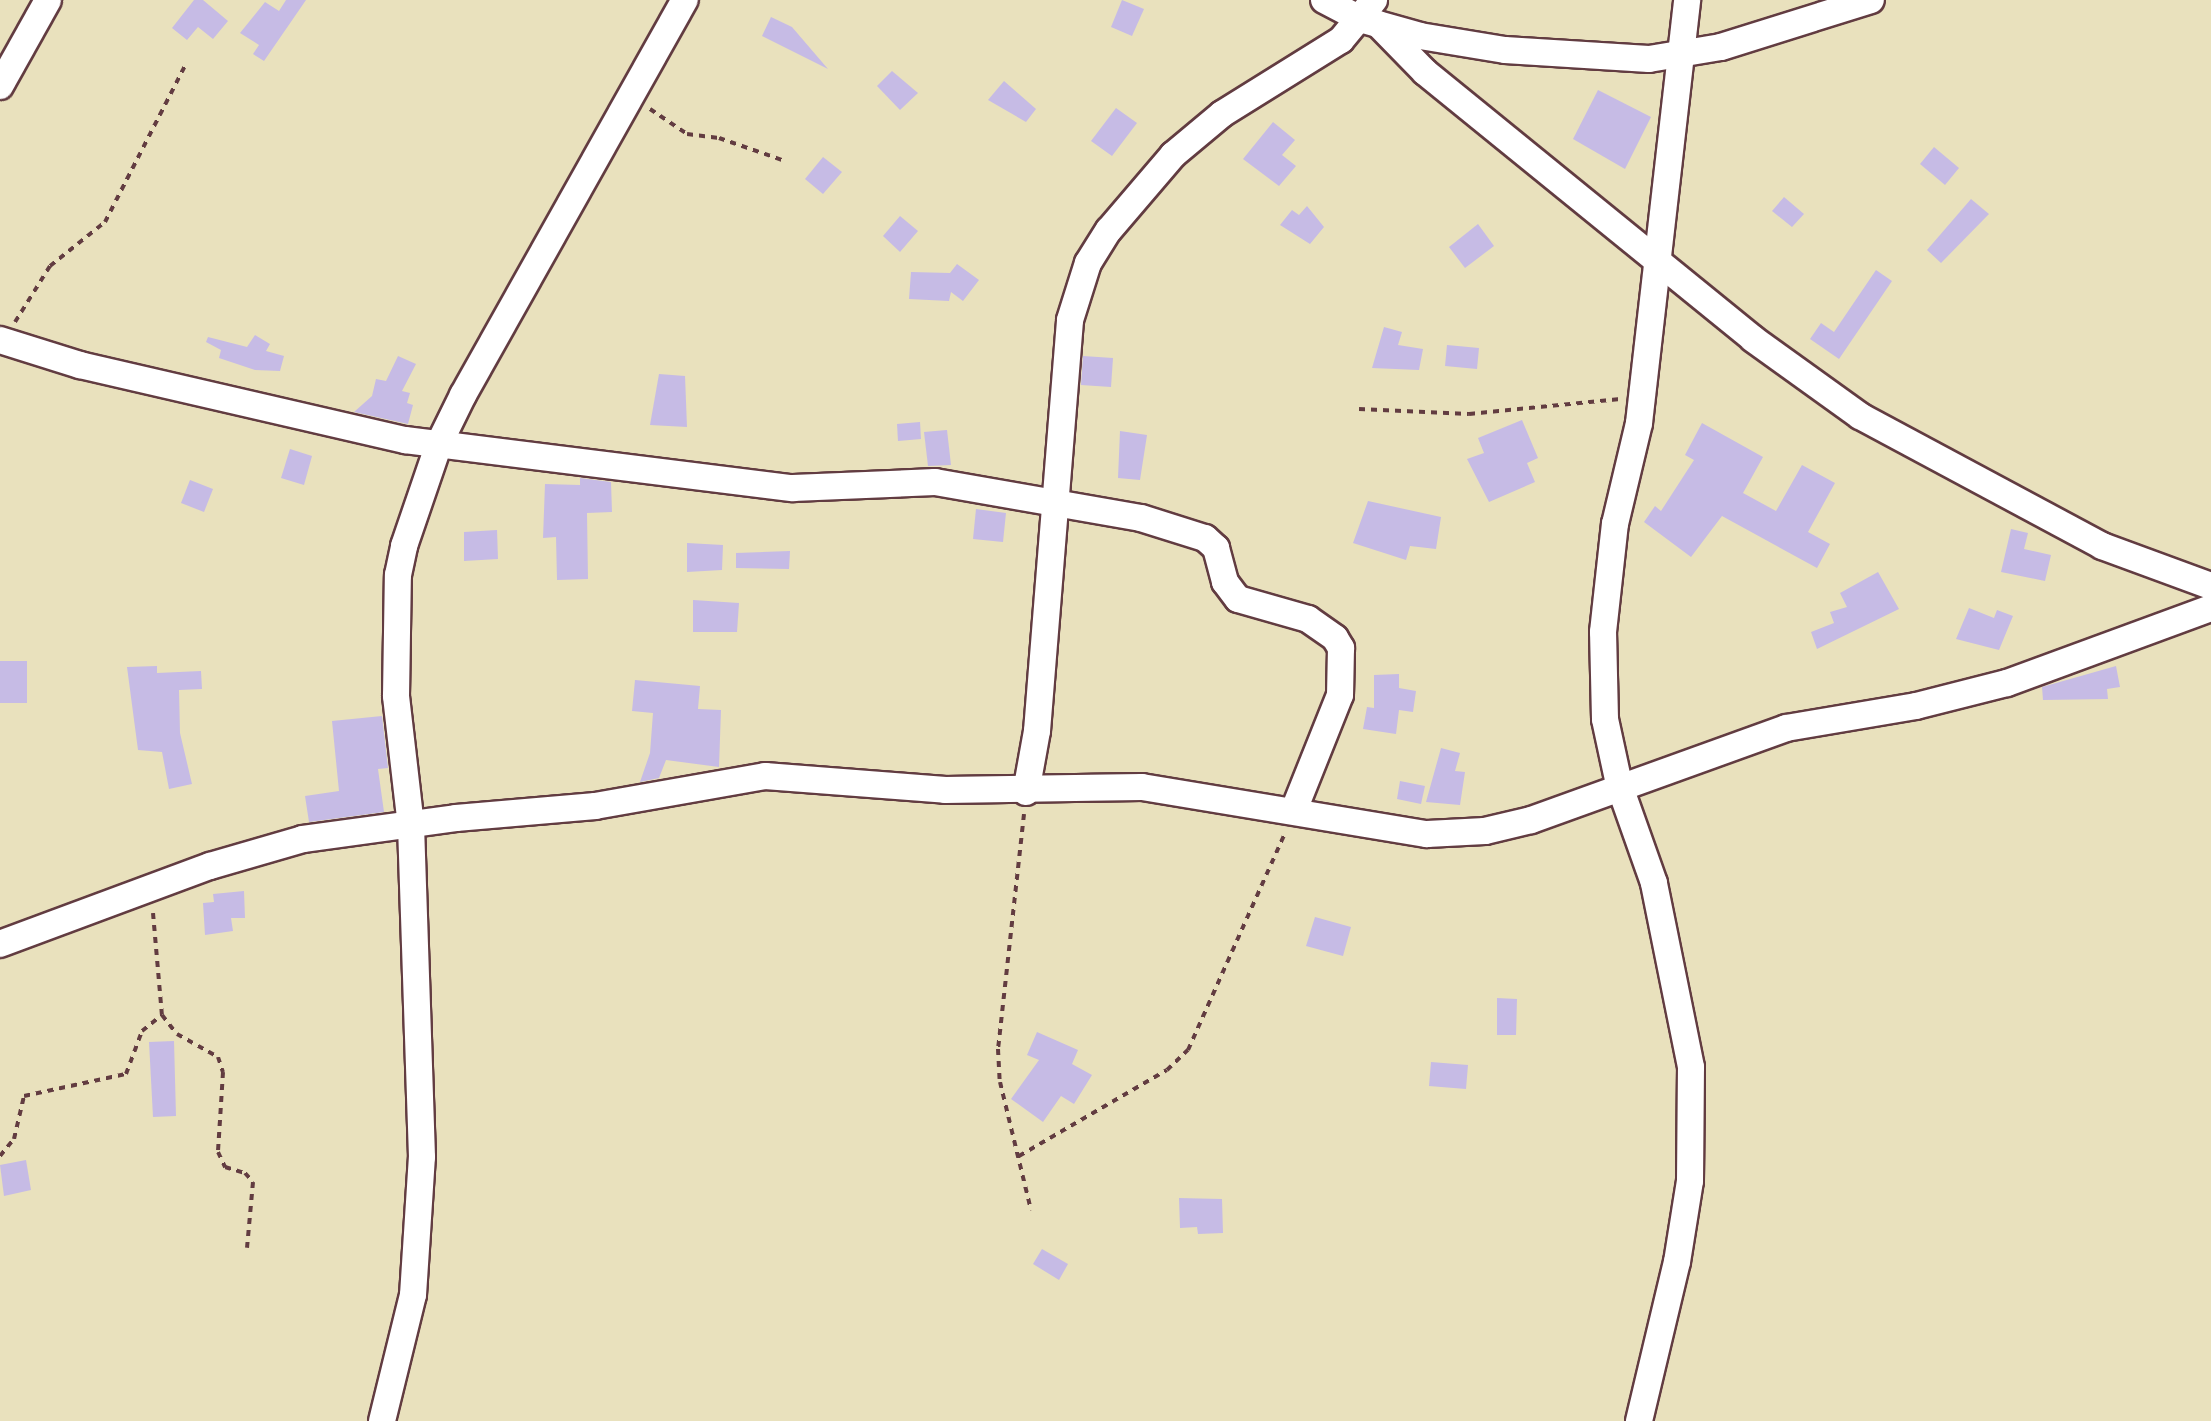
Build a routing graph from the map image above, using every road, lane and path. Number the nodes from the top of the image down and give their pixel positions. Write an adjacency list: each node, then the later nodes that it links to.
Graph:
1 (48, 0): 9 (street)
2 (685, 0): 10 (street)
3 (1324, 0): 6 (street)
4 (1687, 0): 7 (street)
5 (1871, 0): 7 (street)
6 (1371, 14): 7 (street); 12 (street); 17 (street)
7 (1680, 57): 12 (street)
8 (186, 64): 13 (path)
9 (0, 86)
10 (624, 104): 11 (path); 16 (street)
11 (785, 161)
12 (1658, 258): 14 (street); 18 (street)
13 (3, 341): 16 (street)
14 (1643, 396): 15 (path); 20 (street)
15 (1359, 409)
16 (439, 444): 17 (street); 23 (street)
17 (1057, 504): 21 (street); 22 (street)
18 (2211, 586)
19 (2211, 608): 20 (street)
20 (1619, 784): 22 (street); 32 (street)
21 (1026, 792): 22 (street); 23 (street); 28 (path)
22 (1294, 810): 28 (path)
23 (411, 826): 24 (street); 31 (street)
24 (157, 887): 25 (street); 26 (path)
25 (0, 944)
26 (162, 1015): 27 (path); 30 (path)
27 (0, 1156)
28 (1019, 1156): 29 (path)
29 (1031, 1210)
30 (247, 1248)
31 (382, 1421)
32 (1639, 1421)

